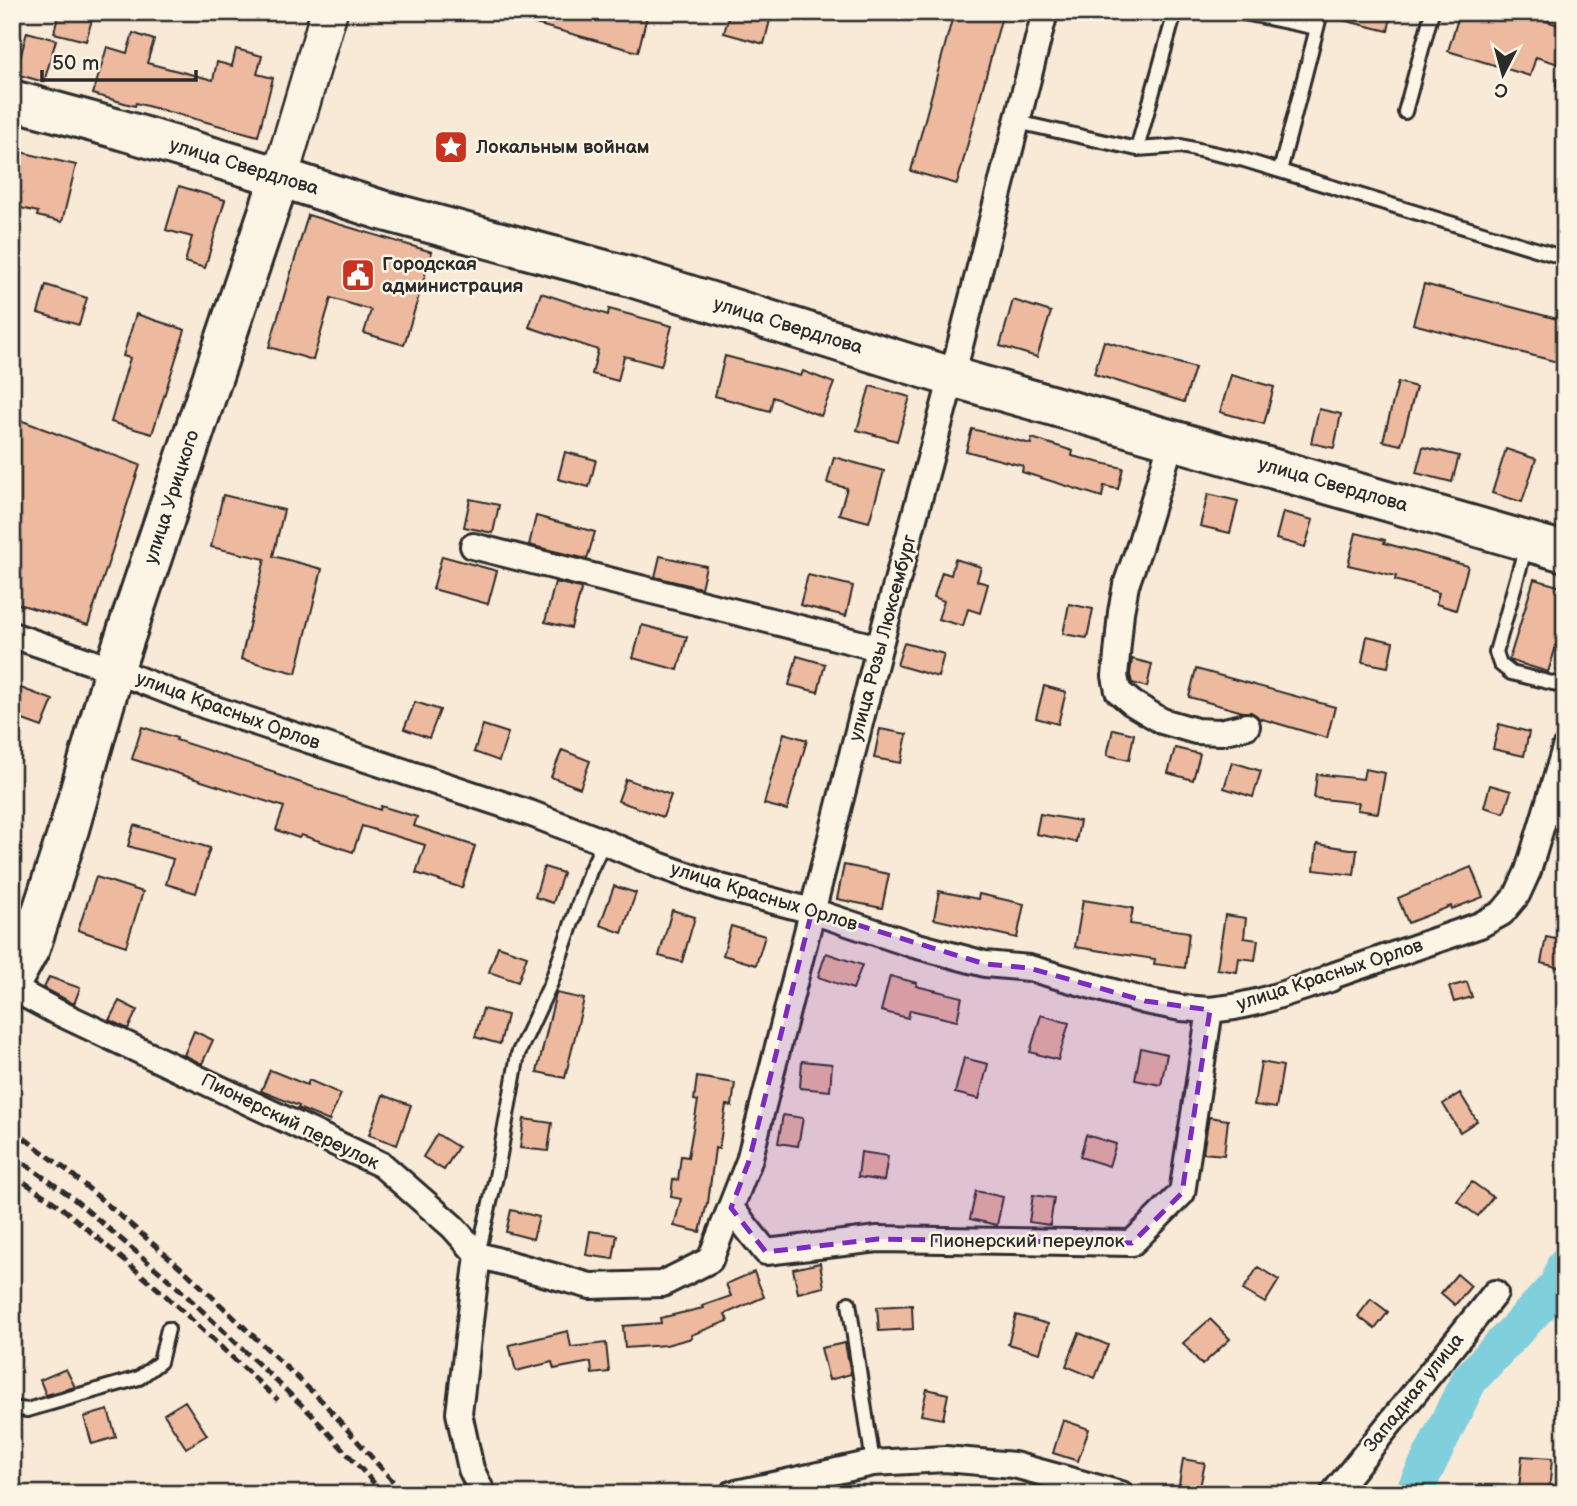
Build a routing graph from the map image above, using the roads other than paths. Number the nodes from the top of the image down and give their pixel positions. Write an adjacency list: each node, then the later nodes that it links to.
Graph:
1 (329, 12): 13 (main road, улица Урицкого)
2 (1045, 12): 10 (street, улица Розы Люксембург)
3 (1175, 12): 11 (lane)
4 (1239, 12): 7 (lane)
5 (1321, 12): 7 (lane)
6 (1432, 12): 9 (lane)
7 (1317, 28): 12 (lane)
8 (12, 100): 13 (main road, улица Свердлова)
9 (1405, 112)
10 (1017, 122): 11 (lane); 15 (street, улица Розы Люксембург)
11 (1137, 149): 12 (lane)
12 (1280, 171): 14 (lane)
13 (280, 177): 15 (main road, улица Свердлова); 22 (main road, улица Урицкого)
14 (1565, 258)
15 (952, 377): 16 (main road, улица Свердлова); 21 (street, улица Розы Люксембург)
16 (1172, 440): 17 (main road, улица Свердлова); 24 (street)
17 (1528, 541): 19 (main road, улица Свердлова); 23 (lane)
18 (473, 546): 21 (street)
19 (1565, 552)
20 (12, 635): 22 (street, улица Красных Орлов)
21 (879, 648): 27 (street, улица Розы Люксембург)
22 (114, 670): 26 (street, улица Красных Орлов); 28 (main road, улица Урицкого)
23 (1565, 686)
24 (1247, 726)
25 (1565, 748): 30 (street, улица Красных Орлов)
26 (604, 842): 27 (street, улица Красных Орлов); 32 (lane)
27 (812, 911): 30 (street, улица Красных Орлов); 31 (street, улица Розы Люксембург)
28 (12, 981)
29 (12, 988): 32 (street, Пионерский переулок)
30 (1210, 1010): 31 (street, Пионерский переулок)
31 (731, 1208): 32 (street, улица Розы Люксембург)
32 (478, 1255): 38 (street)
33 (1495, 1293): 41 (street, Западная улица)
34 (849, 1303): 37 (lane)
35 (169, 1329): 36 (lane)
36 (12, 1408)
37 (873, 1463): 39 (street); 40 (street)
38 (483, 1494)
39 (732, 1494)
40 (1121, 1494)
41 (1332, 1494)

